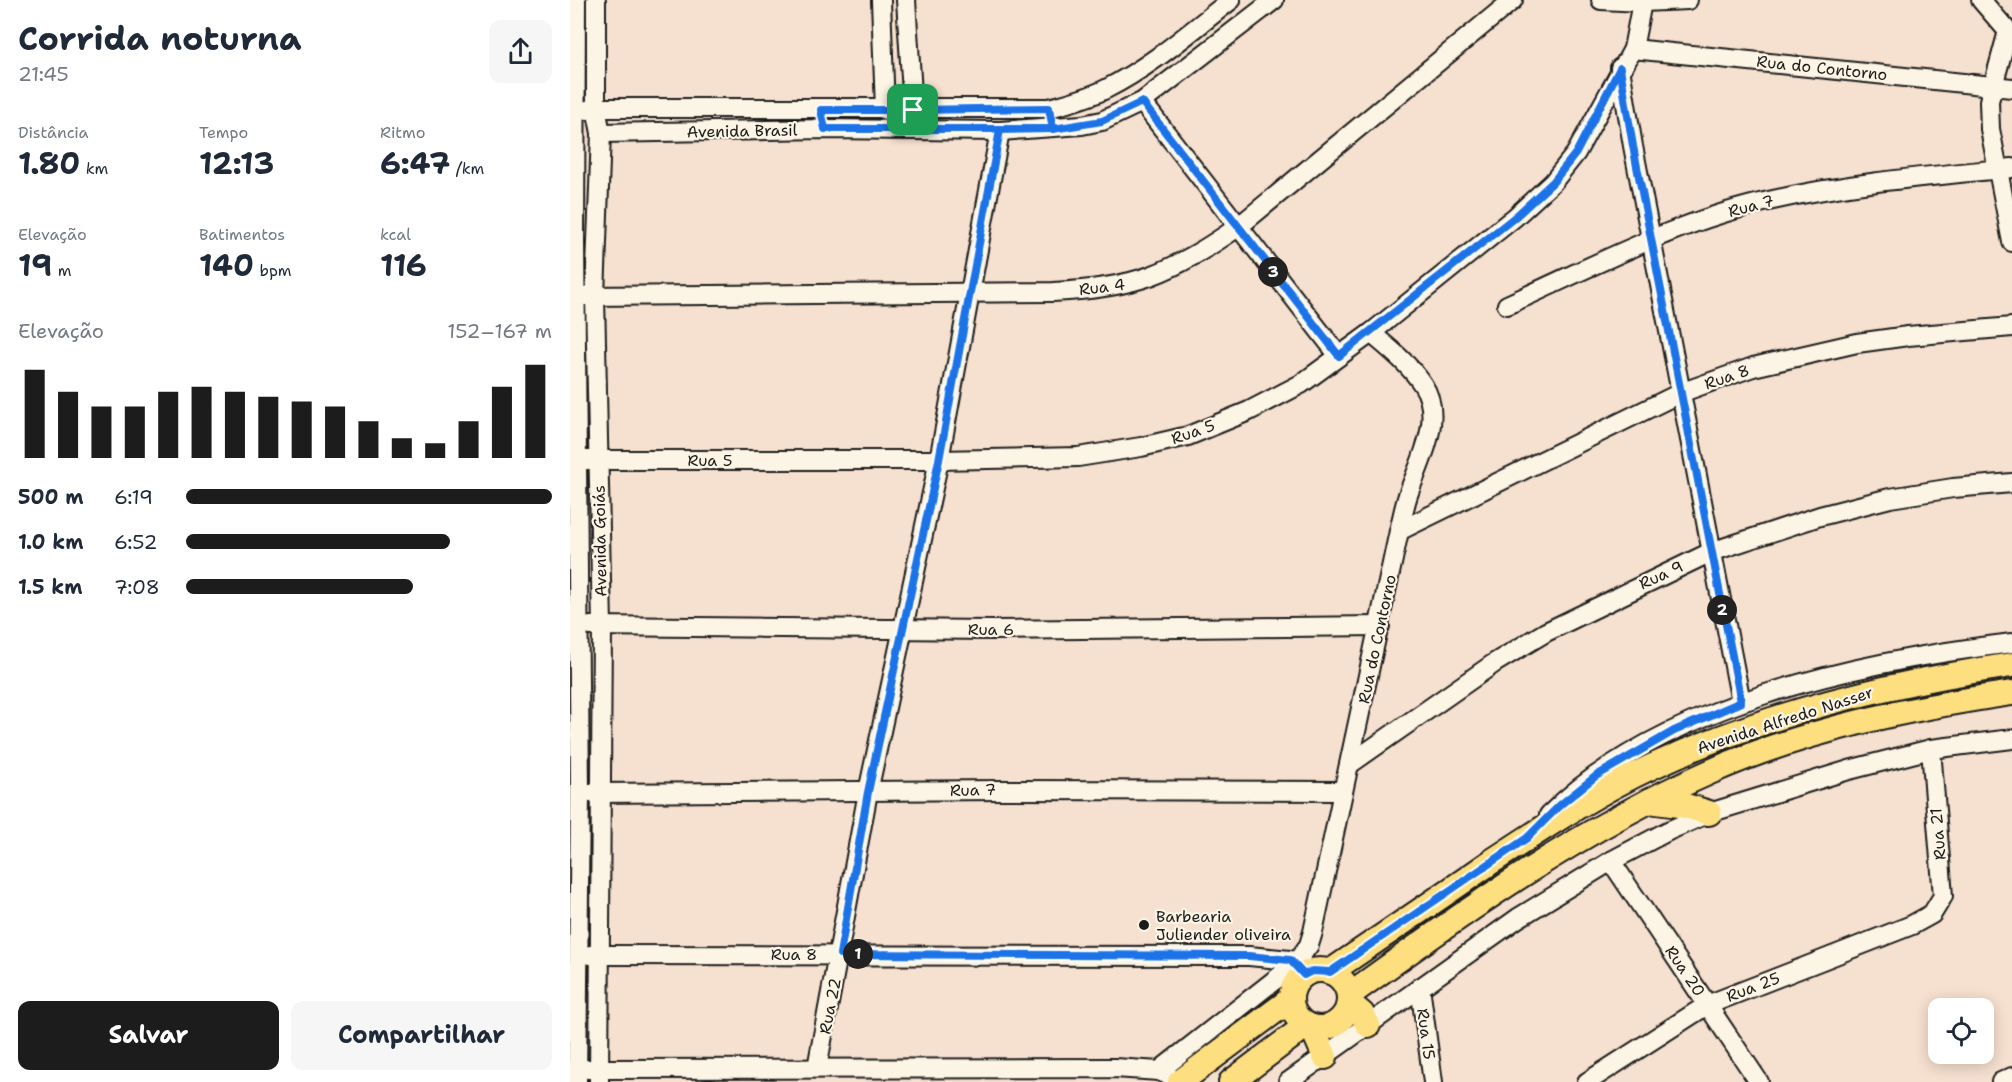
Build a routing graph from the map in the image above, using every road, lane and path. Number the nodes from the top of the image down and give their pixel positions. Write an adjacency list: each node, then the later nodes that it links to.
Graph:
1 (576, 0): 23 (street, Avenida Goiás)
2 (596, 0): 18 (street, Avenida Goiás)
3 (880, 0): 21 (street)
4 (906, 0): 22 (street)
5 (1231, 0): 19 (street, Avenida Brasil)
6 (1274, 0): 17 (street, Avenida Brasil)
7 (1513, 0): 30 (street, Rua 4)
8 (1601, 0): 11 (street)
9 (1684, 0): 11 (street)
10 (1981, 0): 12 (street)
11 (1640, 1): 13 (street)
12 (2010, 34): 15 (street)
13 (1633, 49): 14 (street, Rua 5); 15 (street, Rua do Contorno)
14 (1620, 68): 31 (street); 38 (street, Rua 5)
15 (1991, 86): 16 (street, Rua do Contorno); 29 (street)
16 (2012, 88)
17 (1142, 102): 25 (street, Avenida Brasil); 30 (street)
18 (596, 108): 20 (street, Avenida Brasil); 23 (street, Avenida Brasil); 28 (street, Avenida Goiás)
19 (1049, 108): 22 (street, Avenida Brasil); 25 (street)
20 (821, 110): 21 (street, Avenida Brasil); 24 (street)
21 (885, 110): 22 (street, Avenida Brasil)
22 (913, 110)
23 (574, 114): 27 (street, Avenida Goiás)
24 (825, 129): 26 (street, Avenida Brasil); 28 (street, Avenida Brasil)
25 (1053, 129): 26 (street, Avenida Brasil)
26 (1000, 130): 33 (street, Rua 22)
27 (572, 133): 34 (street, Avenida Goiás)
28 (601, 133): 35 (street, Avenida Goiás)
29 (2005, 168): 31 (street, Rua 7); 32 (street)
30 (1238, 227): 33 (street, Rua 4); 39 (street)
31 (1650, 238): 36 (street, Rua 7); 40 (street)
32 (2012, 242)
33 (970, 293): 35 (street, Rua 4); 43 (street, Rua 22)
34 (573, 296): 35 (street, Rua 4); 41 (street, Avenida Goiás)
35 (595, 296): 42 (street, Avenida Goiás)
36 (1507, 305)
37 (2012, 327): 40 (street, Rua 8)
38 (1371, 333): 39 (street, Rua 5); 45 (street, Rua do Contorno)
39 (1339, 356): 43 (street, Rua 5)
40 (1680, 393): 45 (street, Rua 8); 46 (street)
41 (573, 460): 42 (street, Rua 5); 47 (street, Avenida Goiás)
42 (598, 460): 43 (street, Rua 5); 48 (street, Avenida Goiás)
43 (939, 460): 50 (street, Rua 22)
44 (2012, 483): 46 (street, Rua 9)
45 (1399, 531): 49 (street, Rua do Contorno)
46 (1711, 552): 54 (street); 57 (street, Rua 9)
47 (575, 625): 48 (street, Rua 6); 60 (street, Avenida Goiás)
48 (602, 626): 50 (street, Rua 6); 61 (street, Avenida Goiás)
49 (1380, 626): 50 (street, Rua 6); 57 (street, Rua do Contorno)
50 (904, 629): 59 (street, Rua 22)
51 (2012, 643): 54 (street)
52 (2012, 665): 64 (main road, Avenida Alfredo Nasser)
53 (2012, 693): 62 (main road, Avenida Alfredo Nasser)
54 (1741, 702): 64 (street)
55 (2012, 739): 56 (street)
56 (1931, 749): 63 (street); 66 (street, Rua 21)
57 (1350, 764): 58 (street, Rua do Contorno)
58 (1343, 791): 59 (street, Rua 7); 70 (street, Rua do Contorno)
59 (868, 792): 61 (street, Rua 7); 67 (street, Rua 22)
60 (575, 793): 61 (street, Rua 7); 69 (street, Avenida Goiás)
61 (603, 793): 68 (street, Avenida Goiás)
62 (1649, 801): 63 (main road); 74 (main road, Avenida Alfredo Nasser)
63 (1709, 813): 65 (street)
64 (1527, 838): 71 (main road, Avenida Alfredo Nasser)
65 (1611, 861): 72 (street); 75 (street, Rua 20)
66 (1932, 914): 75 (street, Rua 25)
67 (840, 954): 68 (street, Rua 8); 70 (street, Rua 8); 79 (street, Rua 22)
68 (601, 955): 69 (street, Rua 8); 81 (street, Avenida Goiás)
69 (574, 956): 80 (street, Avenida Goiás)
70 (1299, 970): 71 (main road); 73 (main road); 83 (street, Rua do Contorno)
71 (1330, 972): 74 (main road)
72 (1420, 987): 76 (street); 86 (street, Rua 15)
73 (1291, 999): 77 (main road); 83 (main road)
74 (1349, 999): 76 (main road); 77 (main road)
75 (1707, 1005): 87 (street, Rua 25); 88 (street, Rua 20)
76 (1368, 1025): 78 (street)
77 (1310, 1026): 78 (main road); 84 (main road)
78 (1325, 1057): 85 (street)
79 (817, 1068): 81 (street); 83 (street)
80 (575, 1073): 81 (street)
81 (599, 1076)
82 (2012, 1077): 89 (street)
83 (1173, 1078)
84 (1231, 1082)
85 (1288, 1082)
86 (1433, 1082)
87 (1587, 1082)
88 (1759, 1082)
89 (2001, 1082)

